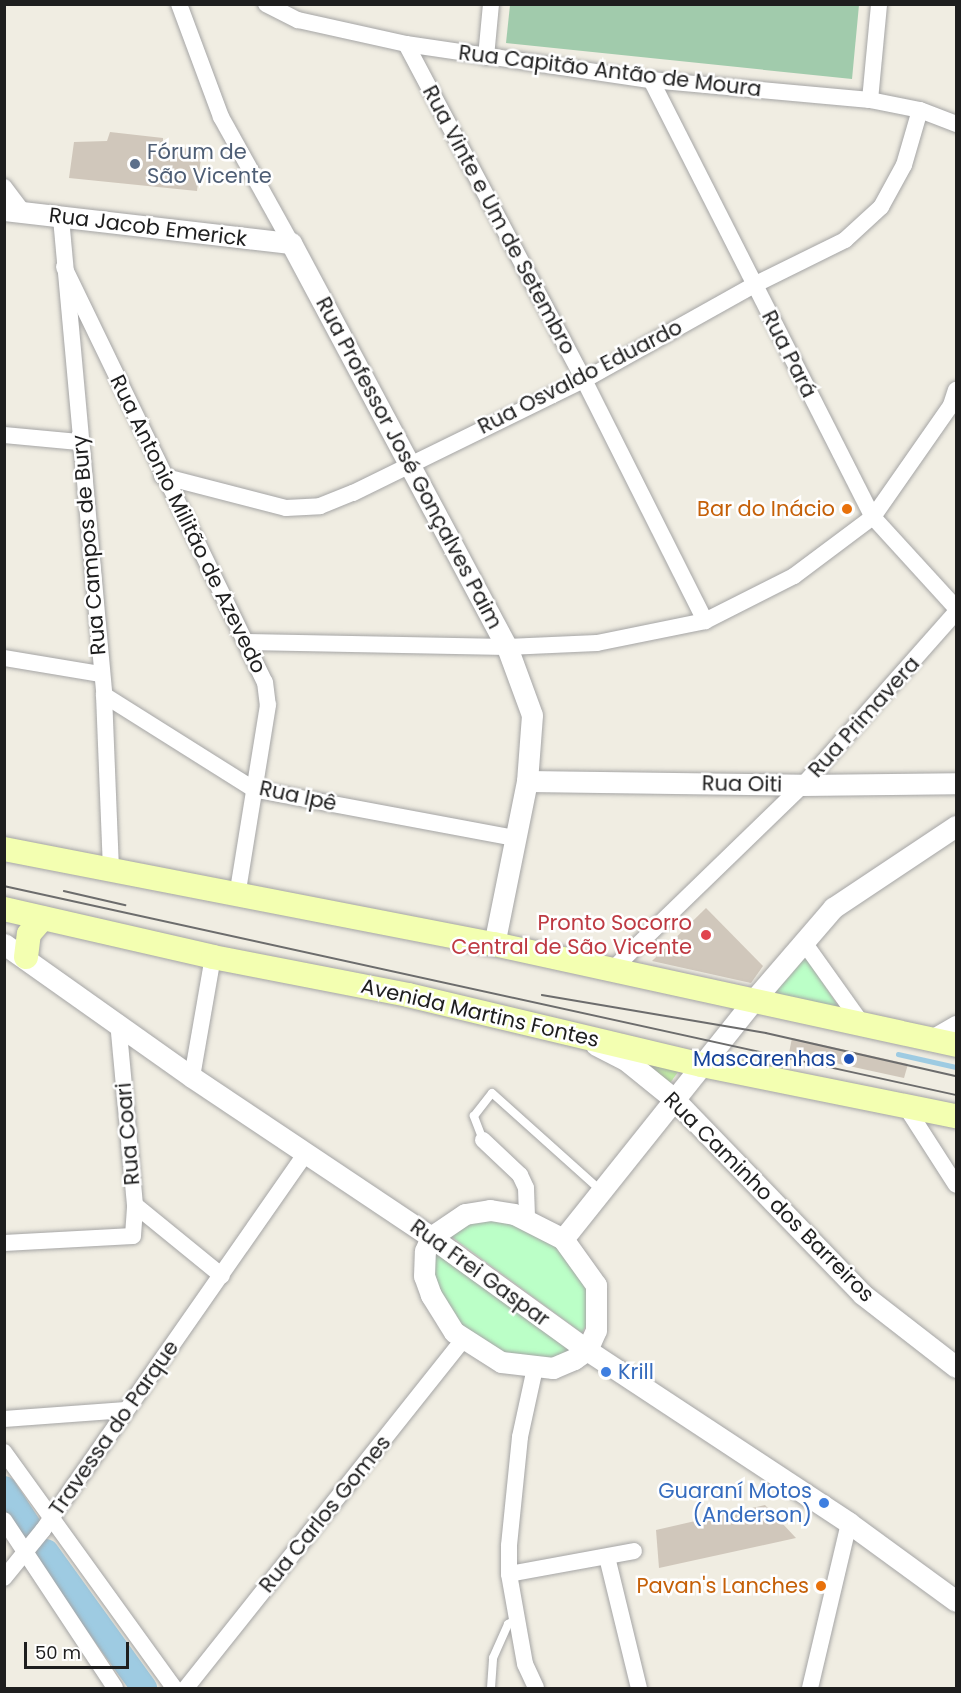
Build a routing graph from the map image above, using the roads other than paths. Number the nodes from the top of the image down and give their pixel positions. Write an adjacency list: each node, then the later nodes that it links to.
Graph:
1 (179, 4): 14 (street, Rua Professor José Gonçalves Paim)
2 (266, 4): 5 (street, Rua Capitão Antão de Moura)
3 (491, 4): 6 (street)
4 (879, 4): 8 (street)
5 (406, 44): 6 (street, Rua Capitão Antão de Moura); 17 (street, Rua Vinte e Um de Setembro)
6 (486, 57): 7 (street, Rua Capitão Antão de Moura)
7 (651, 80): 8 (street, Rua Capitão Antão de Moura); 16 (street, Rua Pará)
8 (870, 100): 9 (street, Rua Capitão Antão de Moura)
9 (920, 110): 10 (street, Rua Capitão Antão de Moura); 16 (street, Rua Osvaldo Eduardo)
10 (957, 124)
11 (4, 187): 12 (street)
12 (14, 211): 13 (street, Rua Jacob Emerick)
13 (61, 218): 14 (street, Rua Jacob Emerick); 15 (street, Rua Campos de Bury)
14 (291, 243): 21 (street, Rua Professor José Gonçalves Paim)
15 (64, 267): 20 (street, Rua Campos de Bury); 22 (street, Rua Antonio Militão de Azevedo)
16 (753, 285): 17 (street, Rua Osvaldo Eduardo); 23 (street, Rua Pará)
17 (584, 380): 21 (street, Rua Osvaldo Eduardo); 25 (street, Rua Vinte e Um de Setembro)
18 (957, 390): 23 (street)
19 (4, 435): 20 (street)
20 (79, 441): 29 (street, Rua Campos de Bury)
21 (410, 462): 22 (street, Rua Osvaldo Eduardo); 27 (street, Rua Professor José Gonçalves Paim)
22 (162, 476): 26 (street, Rua Antonio Militão de Azevedo)
23 (873, 518): 24 (street, Rua Pará); 25 (street)
24 (957, 610): 33 (street, Rua Primavera)
25 (705, 621): 27 (street)
26 (246, 642): 27 (street); 34 (street, Rua Antonio Militão de Azevedo)
27 (507, 647): 31 (street, Rua Professor José Gonçalves Paim)
28 (4, 658): 29 (street)
29 (101, 674): 30 (street, Rua Campos de Bury)
30 (104, 695): 34 (street, Rua Ipê); 38 (street, Rua Campos de Bury)
31 (526, 781): 33 (street, Rua Oiti); 36 (street, Rua Professor José Gonçalves Paim)
32 (957, 783): 33 (street, Rua Oiti)
33 (803, 785): 47 (street, Rua Primavera)
34 (253, 789): 36 (street, Rua Ipê); 39 (street, Rua Antonio Militão de Azevedo)
35 (957, 826): 42 (street)
36 (514, 838): 44 (street, Rua Professor José Gonçalves Paim)
37 (4, 849): 38 (main road)
38 (111, 872): 39 (main road)
39 (237, 897): 44 (main road)
40 (4, 909): 41 (main road, Avenida Martins Fontes)
41 (43, 918): 45 (main road); 46 (main road, Avenida Martins Fontes)
42 (803, 941): 48 (street); 51 (street)
43 (4, 944): 45 (street, Rua Frei Gaspar)
44 (494, 944): 47 (main road)
45 (26, 957): 49 (street, Rua Frei Gaspar)
46 (213, 957): 52 (main road, Avenida Martins Fontes); 56 (street)
47 (613, 969): 48 (main road)
48 (753, 1000): 51 (main road); 55 (street)
49 (118, 1023): 56 (street, Rua Frei Gaspar); 64 (street, Rua Coari)
50 (957, 1024): 53 (street)
51 (863, 1025): 53 (main road)
52 (577, 1034): 55 (main road, Avenida Martins Fontes); 57 (street, Rua Caminho dos Barreiros)
53 (930, 1039): 54 (main road)
54 (957, 1045)
55 (702, 1065): 57 (street); 58 (main road, Avenida Martins Fontes)
56 (192, 1077): 61 (street, Rua Frei Gaspar)
57 (674, 1099): 63 (street); 72 (street, Rua Caminho dos Barreiros)
58 (904, 1104): 59 (main road, Avenida Martins Fontes); 62 (street)
59 (957, 1116)
60 (483, 1140): 63 (lane); 65 (street)
61 (307, 1152): 66 (street, Rua Frei Gaspar); 69 (street, Travessa do Parque)
62 (957, 1185)
63 (601, 1191): 67 (street)
64 (135, 1205): 68 (street, Rua Coari); 69 (street)
65 (528, 1220): 66 (street); 67 (street)
66 (431, 1237): 70 (street); 71 (street, Rua Frei Gaspar)
67 (563, 1239): 71 (street)
68 (4, 1243)
69 (222, 1276): 74 (street, Travessa do Parque)
70 (464, 1339): 73 (street); 89 (street, Rua Carlos Gomes)
71 (587, 1350): 73 (street); 78 (street, Rua Frei Gaspar)
72 (957, 1367)
73 (535, 1368): 83 (street)
74 (126, 1410): 75 (street); 79 (street, Travessa do Parque)
75 (4, 1419)
76 (4, 1452): 79 (street)
77 (4, 1520): 80 (street)
78 (849, 1522): 85 (street, Rua Frei Gaspar); 93 (street)
79 (46, 1525): 80 (street, Travessa do Parque); 88 (street)
80 (29, 1548): 84 (street, Travessa do Parque); 87 (street)
81 (634, 1551): 82 (street)
82 (607, 1557): 83 (street); 92 (street)
83 (509, 1574): 86 (street)
84 (4, 1578)
85 (957, 1601)
86 (517, 1619): 90 (lane); 91 (street)
87 (115, 1689)
88 (174, 1689)
89 (186, 1689)
90 (491, 1689)
91 (536, 1689)
92 (639, 1689)
93 (810, 1689)

